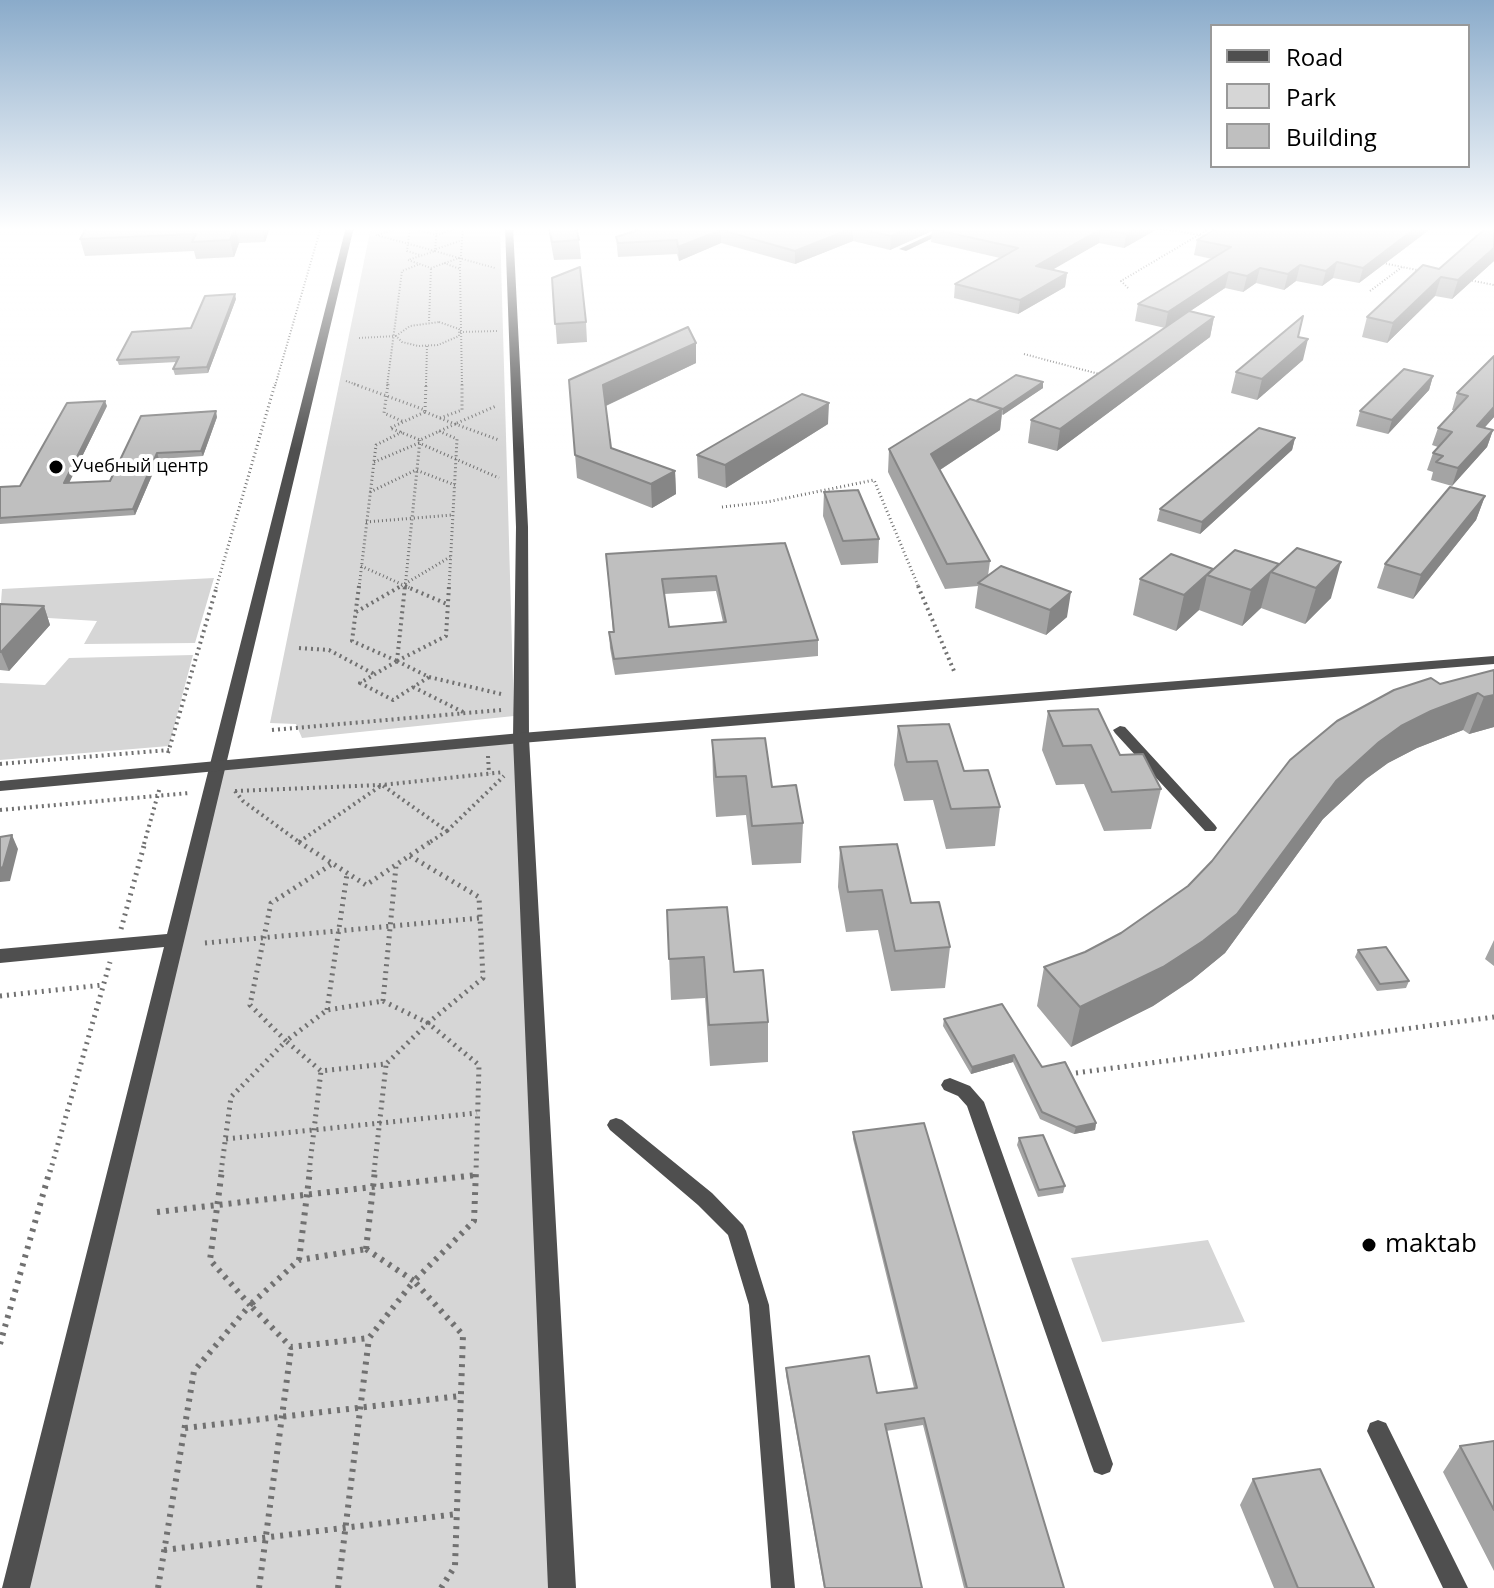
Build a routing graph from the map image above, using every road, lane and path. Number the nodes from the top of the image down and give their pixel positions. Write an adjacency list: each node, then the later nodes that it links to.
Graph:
1 (299, 301): 54 (path)
2 (332, 301): 58 (street)
3 (399, 301): 10 (path)
4 (430, 301): 7 (path)
5 (460, 301): 9 (path)
6 (512, 301): 53 (street)
7 (429, 322): 9 (path); 10 (path)
8 (497, 331): 9 (path)
9 (460, 332): 12 (path); 19 (path)
10 (396, 336): 11 (path); 12 (path); 16 (path)
11 (359, 338)
12 (427, 346): 18 (path)
13 (1024, 354): 14 (path)
14 (1099, 374)
15 (346, 381): 16 (path)
16 (387, 396): 18 (path); 20 (path)
17 (496, 406): 21 (path)
18 (425, 411): 19 (path); 20 (path)
19 (440, 418): 21 (path)
20 (404, 422): 23 (path)
21 (455, 424): 22 (path); 24 (path)
22 (439, 431): 25 (path); 26 (path)
23 (402, 432): 25 (path); 27 (path)
24 (499, 440)
25 (419, 441): 26 (path); 27 (path); 28 (path)
26 (456, 459): 29 (path); 30 (path)
27 (374, 462): 31 (path)
28 (416, 470): 30 (path); 31 (path); 34 (path)
29 (499, 478)
30 (455, 485): 33 (path)
31 (370, 492): 35 (path)
32 (722, 507): 44 (path)
33 (453, 515): 34 (path); 36 (path)
34 (411, 518): 35 (path); 38 (path)
35 (366, 522): 37 (path)
36 (450, 557): 38 (path); 39 (path)
37 (361, 566): 38 (path); 40 (path)
38 (403, 584): 39 (path); 40 (path); 43 (path)
39 (448, 604): 43 (path)
40 (356, 612): 43 (path)
41 (299, 648): 45 (path)
42 (1494, 660): 53 (street)
43 (397, 661): 45 (path); 46 (path)
44 (954, 671)
45 (374, 674): 47 (path)
46 (429, 677): 47 (path); 48 (path)
47 (413, 687): 50 (path)
48 (503, 695)
49 (505, 710): 50 (path)
50 (465, 714): 51 (path)
51 (272, 730)
52 (1120, 730): 66 (lane)
53 (521, 738): 58 (street); 125 (street)
54 (169, 750): 56 (path); 57 (path)
55 (488, 754): 59 (path)
56 (167, 759)
57 (0, 764)
58 (220, 767): 62 (street); 78 (street)
59 (489, 774): 61 (path); 67 (path)
60 (161, 785): 64 (path)
61 (382, 785): 67 (path); 68 (path); 68 (path)
62 (0, 786)
63 (189, 793): 64 (path)
64 (158, 797): 65 (path); 75 (path)
65 (0, 810)
66 (1210, 828)
67 (447, 831): 69 (path)
68 (299, 842): 70 (path)
69 (410, 856): 71 (path); 73 (path)
70 (332, 864): 72 (path); 77 (path)
71 (396, 866): 72 (path); 74 (path)
72 (347, 874): 76 (path)
73 (480, 918): 74 (path); 87 (path)
74 (390, 926): 76 (path); 84 (path)
75 (121, 930)
76 (339, 930): 77 (path); 85 (path)
77 (264, 937): 79 (path); 88 (path)
78 (173, 940): 80 (street); 120 (street)
79 (205, 943)
80 (0, 956)
81 (112, 956): 82 (path)
82 (103, 985): 83 (path); 108 (path)
83 (0, 996)
84 (383, 1001): 85 (path); 87 (path)
85 (327, 1010): 88 (path)
86 (1494, 1017): 91 (path)
87 (428, 1023): 89 (path); 93 (path)
88 (286, 1041): 90 (path); 97 (path)
89 (386, 1064): 90 (path); 94 (path)
90 (321, 1071): 96 (path)
91 (1076, 1073)
92 (950, 1085): 115 (lane)
93 (477, 1113): 94 (path); 98 (path)
94 (380, 1122): 96 (path); 99 (path)
95 (616, 1125): 126 (lane)
96 (315, 1130): 97 (path); 100 (path)
97 (226, 1139): 101 (path)
98 (476, 1175): 99 (path); 105 (path)
99 (373, 1187): 100 (path); 103 (path)
100 (307, 1194): 101 (path); 104 (path)
101 (217, 1205): 102 (path); 106 (path)
102 (157, 1212)
103 (366, 1249): 104 (path); 105 (path)
104 (299, 1260): 106 (path)
105 (414, 1281): 107 (path); 110 (path)
106 (250, 1305): 109 (path); 113 (path)
107 (369, 1338): 109 (path); 111 (path)
108 (0, 1344)
109 (291, 1347): 112 (path)
110 (461, 1396): 111 (path); 116 (path)
111 (360, 1408): 112 (path); 117 (path)
112 (281, 1417): 113 (path); 118 (path)
113 (185, 1428): 119 (path)
114 (1378, 1431): 127 (lane)
115 (1102, 1464)
116 (457, 1514): 117 (path); 124 (path)
117 (345, 1528): 118 (path); 123 (path)
118 (266, 1538): 119 (path); 122 (path)
119 (164, 1550): 121 (path)
120 (16, 1588)
121 (158, 1588)
122 (259, 1588)
123 (338, 1588)
124 (441, 1588)
125 (562, 1588)
126 (783, 1588)
127 (1456, 1588)

